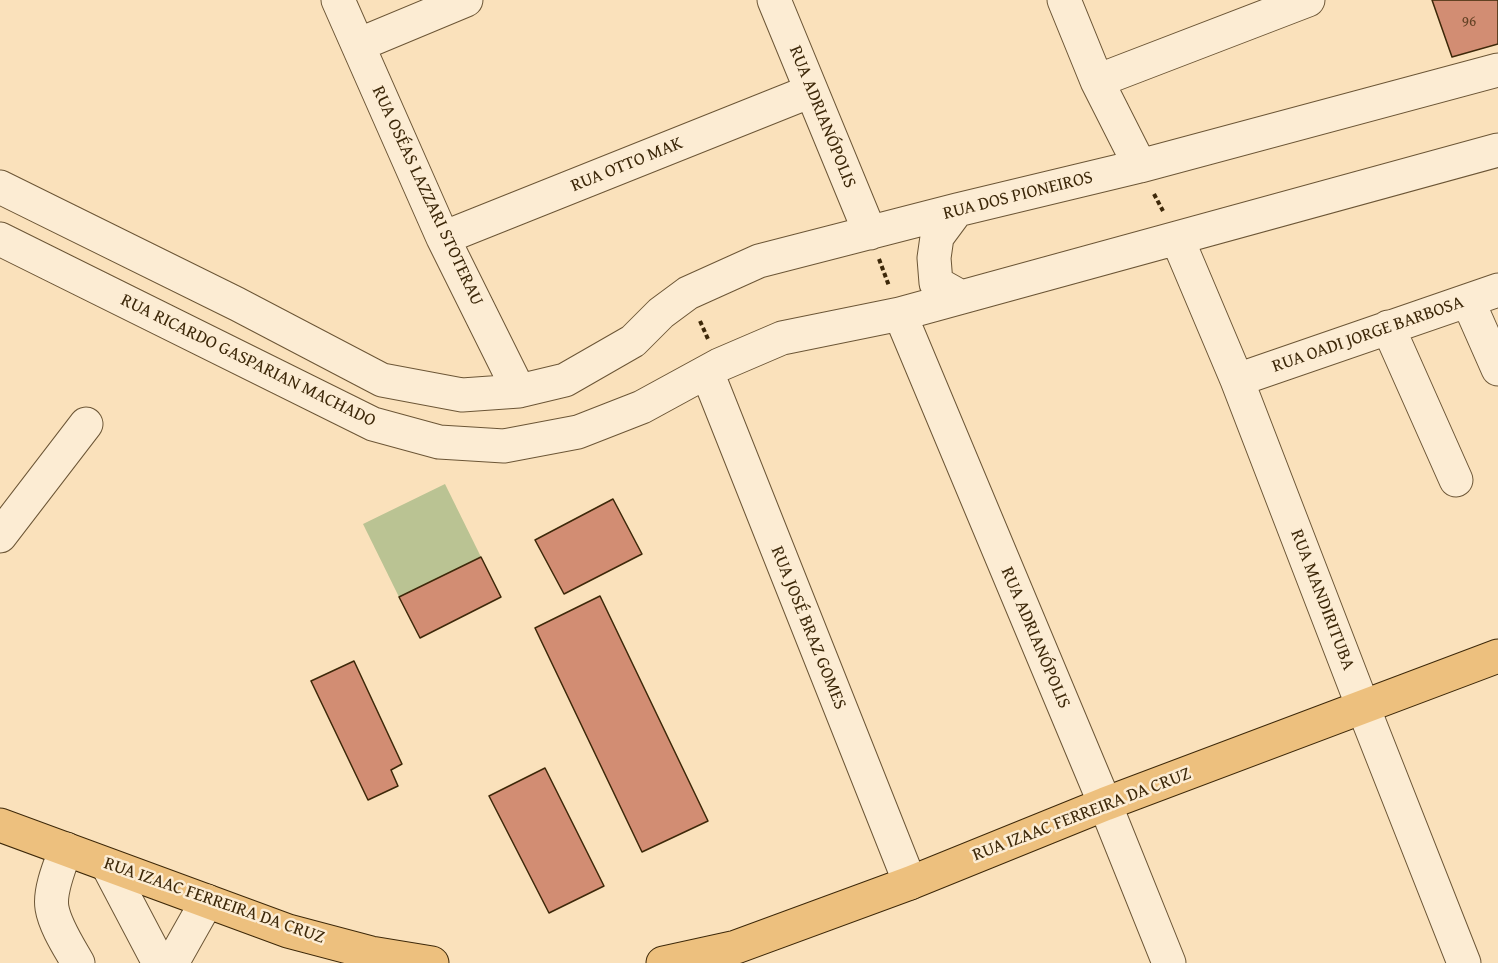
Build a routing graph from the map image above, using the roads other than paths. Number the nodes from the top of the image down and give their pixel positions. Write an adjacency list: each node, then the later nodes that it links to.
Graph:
1 (338, 0): 6 (street, RUA OSÉAS LAZZARI STOTERAU)
2 (466, 0): 6 (street)
3 (774, 0): 9 (street, RUA ADRIANÓPOLIS)
4 (1064, 0): 8 (street)
5 (1308, 0): 8 (street)
6 (358, 45): 17 (street, RUA OSÉAS LAZZARI STOTERAU)
7 (1498, 70): 12 (street, RUA DOS PIONEIROS)
8 (1097, 81): 12 (street)
9 (811, 91): 16 (street, RUA ADRIANÓPOLIS); 17 (street, RUA OTTO MAK)
10 (1498, 138): 13 (street)
11 (1498, 150): 13 (street)
12 (1140, 166): 15 (street, RUA DOS PIONEIROS)
13 (1409, 174): 18 (street)
14 (0, 187): 28 (street)
15 (957, 210): 16 (street, RUA DOS PIONEIROS); 21 (street)
16 (870, 233): 28 (street, RUA DOS PIONEIROS)
17 (443, 238): 28 (street, RUA OSÉAS LAZZARI STOTERAU)
18 (1177, 238): 21 (street); 27 (street, RUA MANDIRITUBA)
19 (0, 239): 25 (street, RUA RICARDO GASPARIAN MACHADO)
20 (1498, 290): 22 (street, RUA OADI JORGE BARBOSA)
21 (961, 297): 23 (street)
22 (1468, 301): 24 (street, RUA OADI JORGE BARBOSA); 26 (street)
23 (900, 314): 25 (street); 34 (street, RUA ADRIANÓPOLIS)
24 (1388, 327): 27 (street, RUA OADI JORGE BARBOSA); 30 (street)
25 (713, 368): 38 (street, RUA JOSÉ BRAZ GOMES)
26 (1498, 369)
27 (1237, 380): 33 (street, RUA MANDIRITUBA)
28 (519, 390)
29 (86, 424): 31 (street)
30 (1456, 480)
31 (0, 536)
32 (1498, 656): 33 (main road, RUA IZAAC FERREIRA DA CRUZ)
33 (1363, 707): 34 (main road, RUA IZAAC FERREIRA DA CRUZ); 47 (street, RUA MANDIRITUBA)
34 (1105, 804): 38 (main road, RUA IZAAC FERREIRA DA CRUZ); 46 (street, RUA ADRIANÓPOLIS)
35 (0, 825): 36 (main road, RUA IZAAC FERREIRA DA CRUZ)
36 (66, 849): 37 (main road, RUA IZAAC FERREIRA DA CRUZ); 41 (street)
37 (108, 866): 39 (main road, RUA IZAAC FERREIRA DA CRUZ); 42 (street)
38 (910, 883): 40 (main road, RUA IZAAC FERREIRA DA CRUZ)
39 (207, 901): 43 (street); 44 (main road, RUA IZAAC FERREIRA DA CRUZ)
40 (739, 955): 45 (main road, RUA IZAAC FERREIRA DA CRUZ)
41 (78, 963)
42 (159, 963)
43 (172, 963)
44 (432, 963)
45 (663, 963)
46 (1169, 963)
47 (1464, 963)

